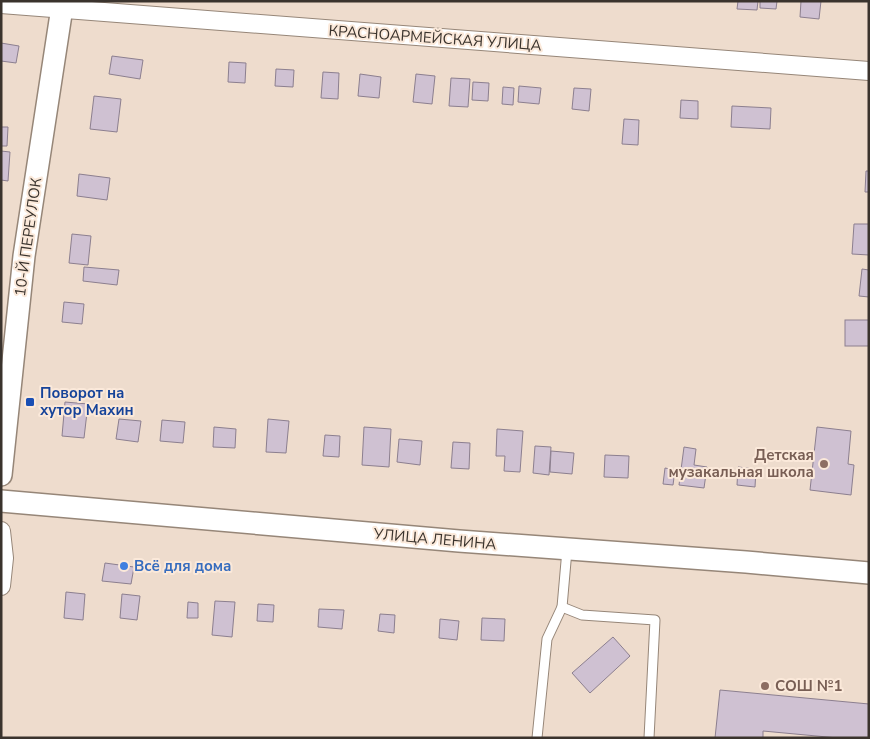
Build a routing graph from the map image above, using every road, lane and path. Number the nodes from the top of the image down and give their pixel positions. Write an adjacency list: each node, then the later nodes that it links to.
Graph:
1 (1, 4): 2 (street, КРАСНОАРМЕЙСКАЯ УЛИЦА)
2 (63, 5): 3 (street, КРАСНОАРМЕЙСКАЯ УЛИЦА); 4 (street, 10-Й ПЕРЕУЛОК)
3 (869, 72)
4 (1, 474)
5 (1, 501): 7 (street, УЛИЦА ЛЕНИНА)
6 (1, 530): 9 (street)
7 (567, 550): 8 (street, УЛИЦА ЛЕНИНА); 10 (lane)
8 (869, 573)
9 (1, 586)
10 (562, 607): 11 (lane); 12 (lane)
11 (537, 738)
12 (649, 738)

